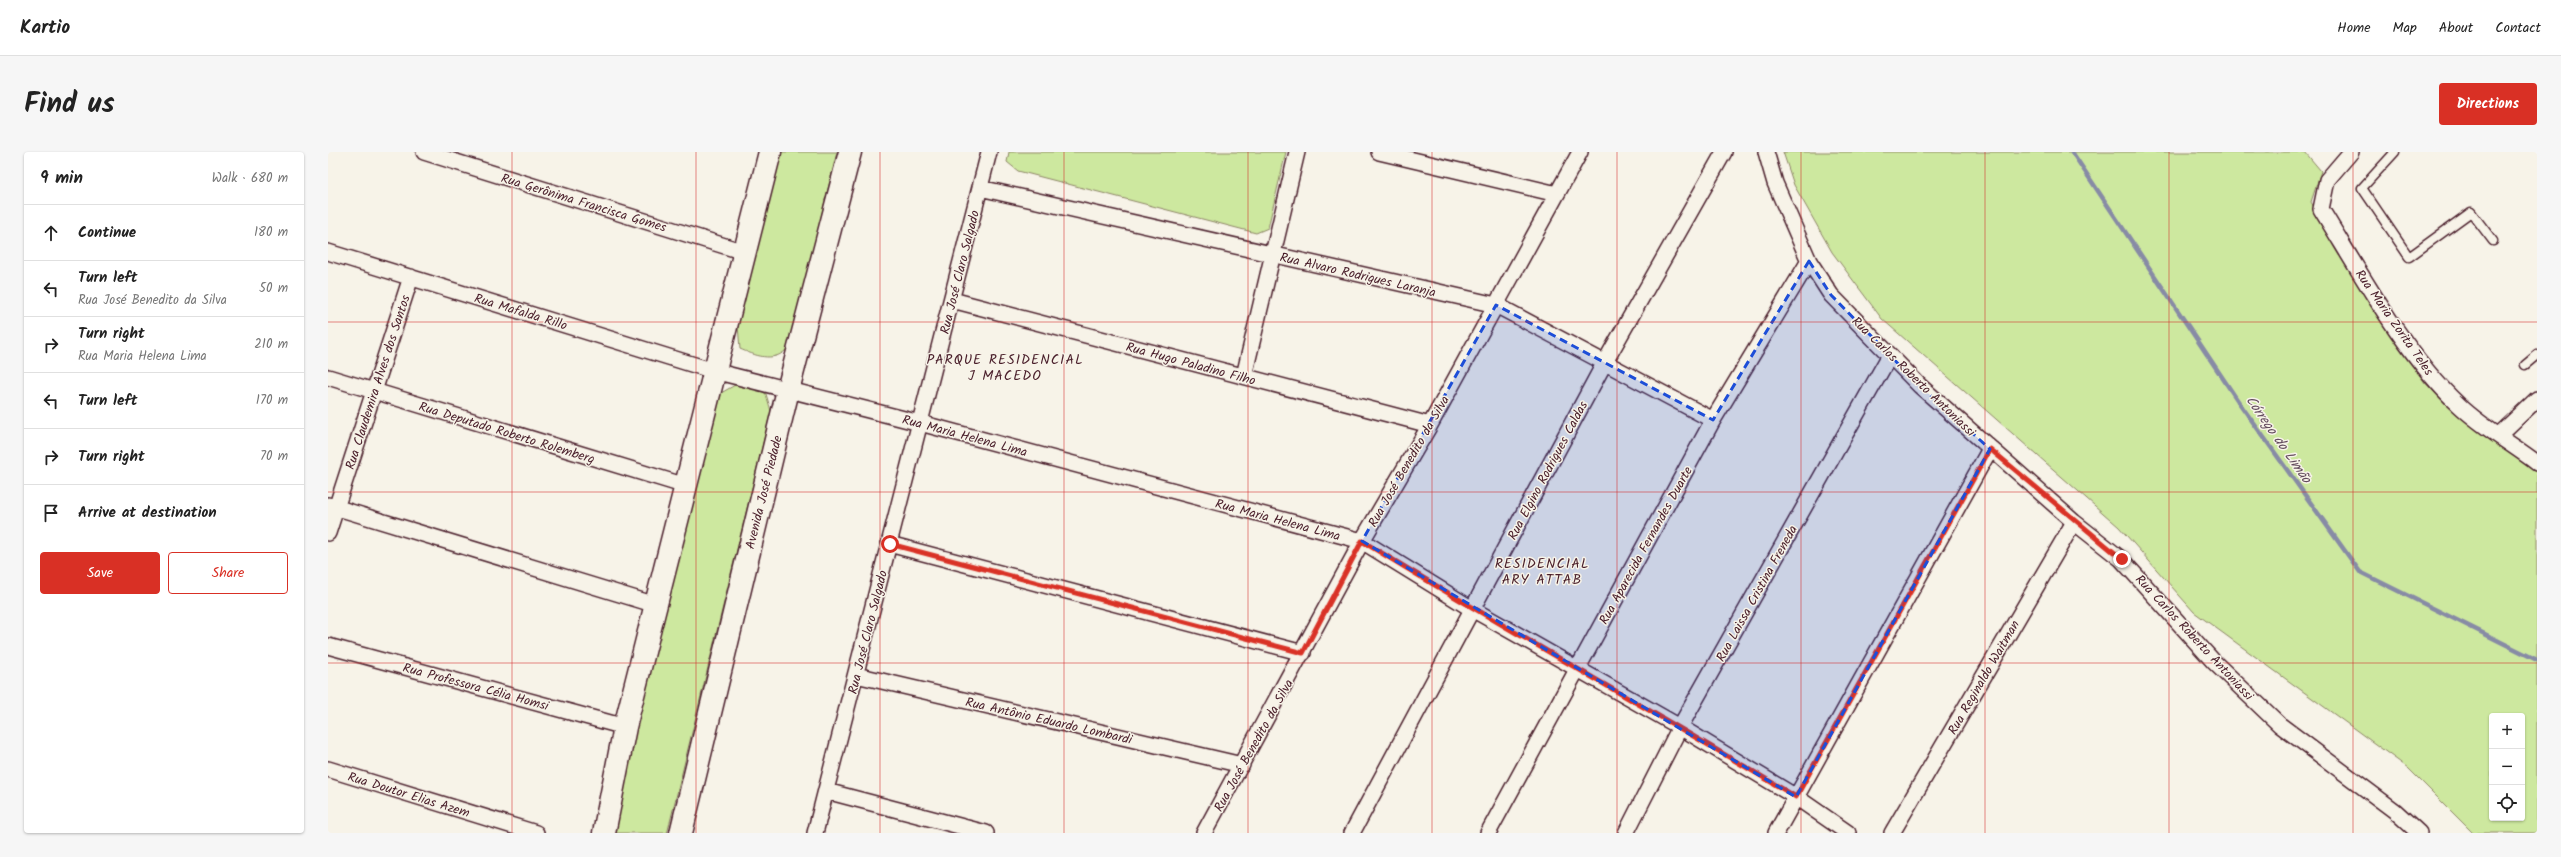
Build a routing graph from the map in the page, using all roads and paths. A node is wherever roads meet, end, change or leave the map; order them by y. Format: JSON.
{"nodes":[{"id":1,"x":424,"y":152,"type":"edge"},
{"id":2,"x":770,"y":152,"type":"edge"},
{"id":3,"x":850,"y":152,"type":"edge"},
{"id":4,"x":989,"y":152,"type":"edge"},
{"id":5,"x":1297,"y":152,"type":"edge"},
{"id":6,"x":1379,"y":152,"type":"edge"},
{"id":7,"x":1580,"y":152,"type":"edge"},
{"id":8,"x":1724,"y":152,"type":"edge"},
{"id":9,"x":1766,"y":152,"type":"edge"},
{"id":10,"x":2351,"y":152,"type":"edge"},
{"id":11,"x":2395,"y":152,"type":"edge"},
{"id":12,"x":980,"y":188,"type":"junction"},
{"id":13,"x":1557,"y":194,"type":"junction"},
{"id":14,"x":2493,"y":241,"type":"dead end"},
{"id":15,"x":328,"y":252,"type":"edge"},
{"id":16,"x":744,"y":252,"type":"junction"},
{"id":17,"x":1273,"y":254,"type":"junction"},
{"id":18,"x":1809,"y":261,"type":"junction"},
{"id":19,"x":411,"y":277,"type":"junction"},
{"id":20,"x":952,"y":300,"type":"junction"},
{"id":21,"x":1496,"y":305,"type":"junction"},
{"id":22,"x":1890,"y":355,"type":"junction"},
{"id":23,"x":2537,"y":355,"type":"edge"},
{"id":24,"x":1605,"y":362,"type":"junction"},
{"id":25,"x":2525,"y":365,"type":"dead end"},
{"id":26,"x":714,"y":371,"type":"junction"},
{"id":27,"x":1244,"y":376,"type":"junction"},
{"id":28,"x":328,"y":377,"type":"edge"},
{"id":29,"x":788,"y":390,"type":"junction"},
{"id":30,"x":374,"y":391,"type":"junction"},
{"id":31,"x":2537,"y":399,"type":"edge"},
{"id":32,"x":1713,"y":420,"type":"junction"},
{"id":33,"x":920,"y":423,"type":"junction"},
{"id":34,"x":1430,"y":425,"type":"junction"},
{"id":35,"x":2499,"y":435,"type":"junction"},
{"id":36,"x":1990,"y":449,"type":"junction"},
{"id":37,"x":2537,"y":463,"type":"edge"},
{"id":38,"x":686,"y":486,"type":"junction"},
{"id":39,"x":332,"y":506,"type":"edge"},
{"id":40,"x":2074,"y":522,"type":"junction"},
{"id":41,"x":328,"y":533,"type":"edge"},
{"id":42,"x":1362,"y":541,"type":"junction"},
{"id":43,"x":890,"y":544,"type":"junction"},
{"id":44,"x":656,"y":605,"type":"junction"},
{"id":45,"x":1472,"y":609,"type":"junction"},
{"id":46,"x":328,"y":646,"type":"edge"},
{"id":47,"x":1303,"y":653,"type":"junction"},
{"id":48,"x":1578,"y":667,"type":"junction"},
{"id":49,"x":856,"y":675,"type":"junction"},
{"id":50,"x":625,"y":727,"type":"junction"},
{"id":51,"x":1680,"y":727,"type":"junction"},
{"id":52,"x":1242,"y":765,"type":"junction"},
{"id":53,"x":328,"y":769,"type":"edge"},
{"id":54,"x":826,"y":791,"type":"junction"},
{"id":55,"x":1796,"y":797,"type":"junction"},
{"id":56,"x":536,"y":833,"type":"edge"},
{"id":57,"x":604,"y":833,"type":"edge"},
{"id":58,"x":681,"y":833,"type":"edge"},
{"id":59,"x":815,"y":833,"type":"edge"},
{"id":60,"x":986,"y":833,"type":"edge"},
{"id":61,"x":1204,"y":833,"type":"edge"},
{"id":62,"x":1352,"y":833,"type":"edge"},
{"id":63,"x":1488,"y":833,"type":"edge"},
{"id":64,"x":1626,"y":833,"type":"edge"},
{"id":65,"x":1776,"y":833,"type":"edge"},
{"id":66,"x":1848,"y":833,"type":"edge"},
{"id":67,"x":1892,"y":833,"type":"edge"},
{"id":68,"x":2419,"y":833,"type":"edge"}],
"edges":[{"from":1,"to":16,"type":"street","name":"Rua Gerônima Francisca Gomes"},
{"from":2,"to":16,"type":"main road"},
{"from":3,"to":29,"type":"main road","name":"Avenida José Piedade"},
{"from":4,"to":12,"type":"street","name":"Rua José Claro Salgado"},
{"from":5,"to":17,"type":"street"},
{"from":6,"to":13,"type":"street"},
{"from":7,"to":13,"type":"street","name":"Rua José Benedito da Silva"},
{"from":8,"to":24,"type":"street","name":"Rua Elgino Rodrigues Caldas"},
{"from":9,"to":18,"type":"street","name":"Rua Carlos Roberto Antoniassi"},
{"from":10,"to":35,"type":"street","name":"Rua Maria Zorita Teles"},
{"from":11,"to":14,"type":"lane"},
{"from":12,"to":17,"type":"street","name":"Rua Alvaro Rodrigues Laranja"},
{"from":12,"to":20,"type":"street","name":"Rua José Claro Salgado"},
{"from":13,"to":21,"type":"street","name":"Rua José Benedito da Silva"},
{"from":15,"to":19,"type":"street","name":"Rua Mafalda Rillo"},
{"from":16,"to":26,"type":"main road"},
{"from":17,"to":21,"type":"street","name":"Rua Alvaro Rodrigues Laranja"},
{"from":17,"to":27,"type":"street"},
{"from":18,"to":22,"type":"street","name":"Rua Carlos Roberto Antoniassi"},
{"from":18,"to":32,"type":"street","name":"Rua Aparecida Fernandes Duarte"},
{"from":19,"to":26,"type":"street","name":"Rua Mafalda Rillo"},
{"from":19,"to":30,"type":"street","name":"Rua Claudemira Alves dos Santos"},
{"from":20,"to":27,"type":"street","name":"Rua Hugo Paladino Filho"},
{"from":20,"to":33,"type":"street","name":"Rua José Claro Salgado"},
{"from":21,"to":24,"type":"street","name":"Rua Alvaro Rodrigues Laranja"},
{"from":21,"to":34,"type":"street","name":"Rua José Benedito da Silva"},
{"from":22,"to":36,"type":"street","name":"Rua Carlos Roberto Antoniassi"},
{"from":22,"to":51,"type":"street","name":"Rua Laissa Cristina Freneda"},
{"from":23,"to":25,"type":"lane"},
{"from":24,"to":32,"type":"street","name":"Rua Alvaro Rodrigues Laranja"},
{"from":24,"to":45,"type":"street","name":"Rua Elgino Rodrigues Caldas"},
{"from":26,"to":29,"type":"street","name":"Rua Maria Helena Lima"},
{"from":26,"to":38,"type":"main road"},
{"from":27,"to":34,"type":"street","name":"Rua Hugo Paladino Filho"},
{"from":28,"to":30,"type":"street","name":"Rua Deputado Roberto Rolemberg"},
{"from":29,"to":33,"type":"street","name":"Rua Maria Helena Lima"},
{"from":29,"to":58,"type":"main road","name":"Avenida José Piedade"},
{"from":30,"to":38,"type":"street","name":"Rua Deputado Roberto Rolemberg"},
{"from":30,"to":39,"type":"street","name":"Rua Claudemira Alves dos Santos"},
{"from":31,"to":35,"type":"street"},
{"from":32,"to":48,"type":"street","name":"Rua Aparecida Fernandes Duarte"},
{"from":33,"to":42,"type":"street","name":"Rua Maria Helena Lima"},
{"from":33,"to":43,"type":"street","name":"Rua José Claro Salgado"},
{"from":34,"to":42,"type":"street","name":"Rua José Benedito da Silva"},
{"from":35,"to":37,"type":"street","name":"Rua Maria Zorita Teles"},
{"from":36,"to":40,"type":"street","name":"Rua Carlos Roberto Antoniassi"},
{"from":36,"to":55,"type":"street"},
{"from":38,"to":44,"type":"main road"},
{"from":39,"to":41,"type":"street","name":"Rua Claudemira Alves dos Santos"},
{"from":39,"to":44,"type":"street"},
{"from":40,"to":67,"type":"street","name":"Rua Reginaldo Waitman"},
{"from":40,"to":68,"type":"street","name":"Rua Carlos Roberto Antoniassi"},
{"from":42,"to":45,"type":"street","name":"Rua Maria Helena Lima"},
{"from":42,"to":47,"type":"street","name":"Rua José Benedito da Silva"},
{"from":43,"to":47,"type":"street"},
{"from":43,"to":49,"type":"street","name":"Rua José Claro Salgado"},
{"from":44,"to":50,"type":"main road"},
{"from":45,"to":48,"type":"street","name":"Rua Maria Helena Lima"},
{"from":45,"to":62,"type":"street","name":"Rua Elgino Rodrigues Caldas"},
{"from":46,"to":50,"type":"street","name":"Rua Professora Célia Homsi"},
{"from":47,"to":52,"type":"street","name":"Rua José Benedito da Silva"},
{"from":48,"to":51,"type":"street","name":"Rua Maria Helena Lima"},
{"from":48,"to":63,"type":"street","name":"Rua Aparecida Fernandes Duarte"},
{"from":49,"to":52,"type":"street","name":"Rua Antônio Eduardo Lombardi"},
{"from":49,"to":54,"type":"street","name":"Rua José Claro Salgado"},
{"from":50,"to":57,"type":"main road"},
{"from":51,"to":55,"type":"street","name":"Rua Maria Helena Lima"},
{"from":51,"to":64,"type":"street","name":"Rua Laissa Cristina Freneda"},
{"from":52,"to":61,"type":"street","name":"Rua José Benedito da Silva"},
{"from":53,"to":56,"type":"street","name":"Rua Doutor Elias Azem"},
{"from":54,"to":59,"type":"street","name":"Rua José Claro Salgado"},
{"from":54,"to":60,"type":"street"},
{"from":55,"to":65,"type":"street"},
{"from":55,"to":66,"type":"street","name":"Rua Maria Helena Lima"}]}
